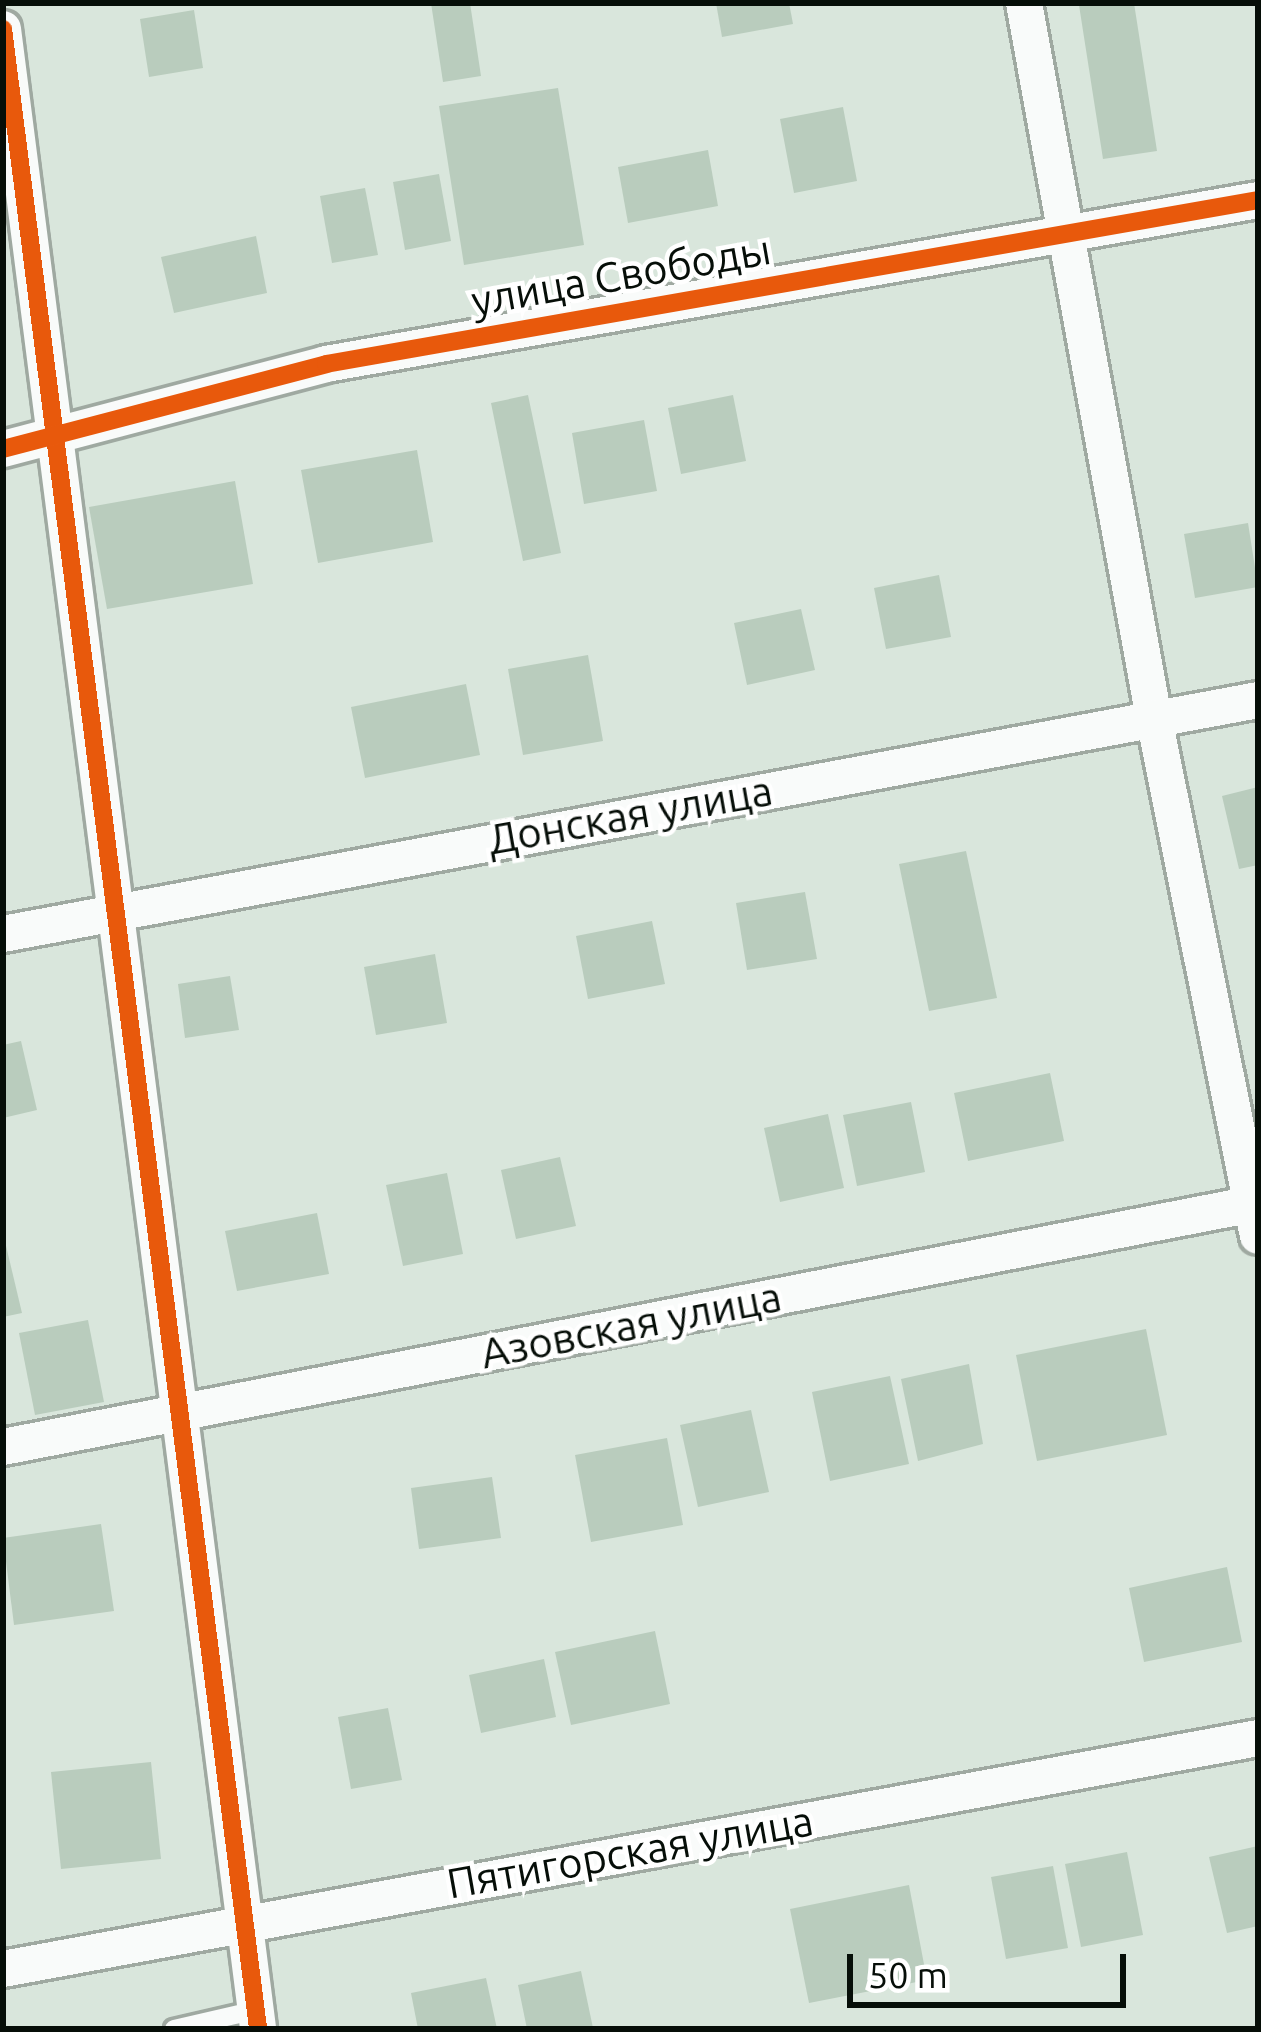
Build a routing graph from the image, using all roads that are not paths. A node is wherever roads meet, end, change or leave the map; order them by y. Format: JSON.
{"nodes":[{"id":1,"x":1024,"y":3,"type":"edge"},
{"id":2,"x":3,"y":28,"type":"edge"},
{"id":3,"x":1258,"y":200,"type":"edge"},
{"id":4,"x":1066,"y":234,"type":"junction"},
{"id":5,"x":58,"y":437,"type":"junction"},
{"id":6,"x":3,"y":449,"type":"edge"},
{"id":7,"x":1258,"y":700,"type":"edge"},
{"id":8,"x":1154,"y":718,"type":"junction"},
{"id":9,"x":116,"y":910,"type":"junction"},
{"id":10,"x":3,"y":934,"type":"edge"},
{"id":11,"x":1256,"y":1214,"type":"edge"},
{"id":12,"x":178,"y":1413,"type":"junction"},
{"id":13,"x":3,"y":1447,"type":"edge"},
{"id":14,"x":1258,"y":1738,"type":"edge"},
{"id":15,"x":244,"y":1922,"type":"junction"},
{"id":16,"x":3,"y":1969,"type":"edge"},
{"id":17,"x":257,"y":2020,"type":"edge"},
{"id":18,"x":174,"y":2029,"type":"edge"}],
"edges":[{"from":1,"to":4,"type":"street"},
{"from":2,"to":5,"type":"street"},
{"from":3,"to":4,"type":"street","name":"улица Свободы"},
{"from":4,"to":5,"type":"street","name":"улица Свободы"},
{"from":4,"to":8,"type":"street"},
{"from":5,"to":6,"type":"street","name":"улица Свободы"},
{"from":5,"to":9,"type":"street"},
{"from":7,"to":8,"type":"street","name":"Донская улица"},
{"from":8,"to":9,"type":"street","name":"Донская улица"},
{"from":8,"to":11,"type":"street"},
{"from":9,"to":10,"type":"street","name":"Донская улица"},
{"from":9,"to":12,"type":"street"},
{"from":11,"to":12,"type":"street","name":"Азовская улица"},
{"from":12,"to":13,"type":"street","name":"Азовская улица"},
{"from":12,"to":15,"type":"street"},
{"from":14,"to":15,"type":"street","name":"Пятигорская улица"},
{"from":15,"to":16,"type":"street","name":"Пятигорская улица"},
{"from":15,"to":17,"type":"street"},
{"from":17,"to":18,"type":"lane"}]}
